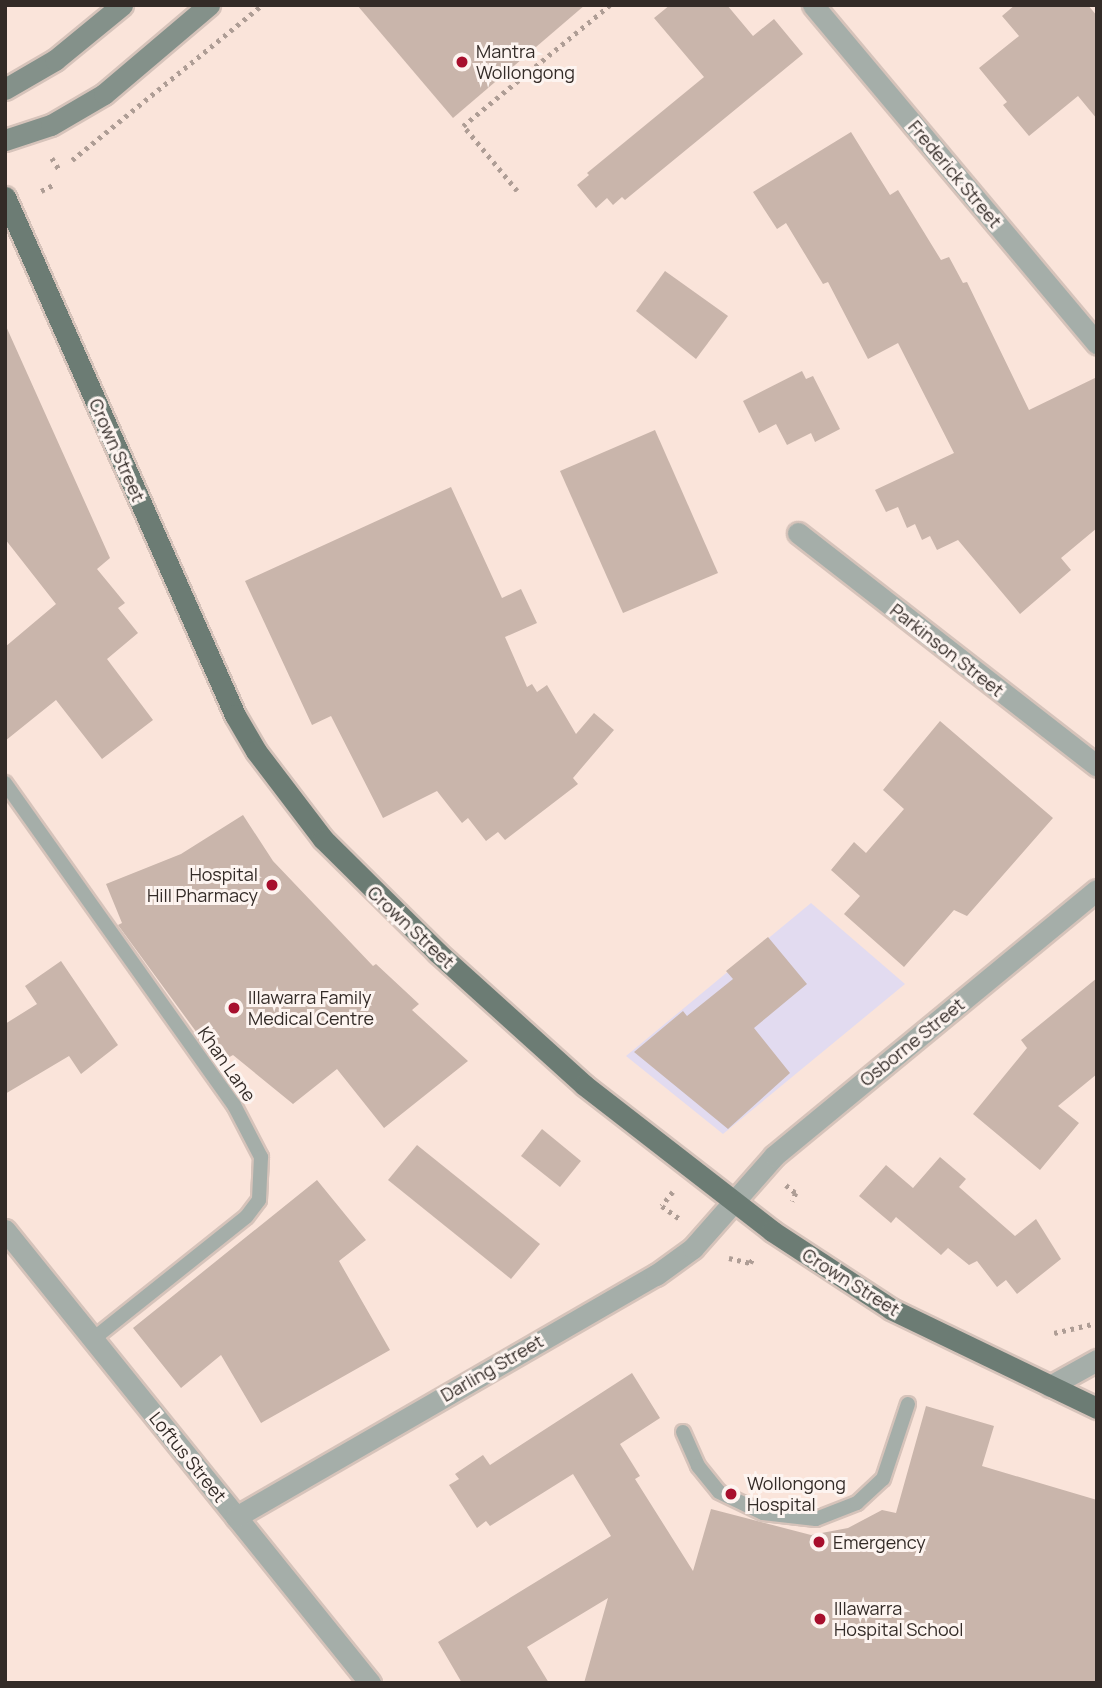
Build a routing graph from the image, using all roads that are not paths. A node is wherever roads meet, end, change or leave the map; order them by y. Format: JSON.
{"nodes":[{"id":1,"x":122,"y":5,"type":"edge"},
{"id":2,"x":209,"y":5,"type":"edge"},
{"id":3,"x":813,"y":5,"type":"edge"},
{"id":4,"x":5,"y":89,"type":"edge"},
{"id":5,"x":5,"y":140,"type":"edge"},
{"id":6,"x":5,"y":197,"type":"edge"},
{"id":7,"x":1097,"y":344,"type":"edge"},
{"id":8,"x":798,"y":533,"type":"dead end"},
{"id":9,"x":1097,"y":766,"type":"edge"},
{"id":10,"x":5,"y":783,"type":"edge"},
{"id":11,"x":1097,"y":890,"type":"edge"},
{"id":12,"x":732,"y":1201,"type":"junction"},
{"id":13,"x":5,"y":1230,"type":"edge"},
{"id":14,"x":93,"y":1339,"type":"junction"},
{"id":15,"x":1097,"y":1360,"type":"edge"},
{"id":16,"x":1050,"y":1387,"type":"junction"},
{"id":17,"x":908,"y":1404,"type":"dead end"},
{"id":18,"x":1097,"y":1408,"type":"edge"},
{"id":19,"x":683,"y":1432,"type":"dead end"},
{"id":20,"x":236,"y":1517,"type":"junction"},
{"id":21,"x":370,"y":1683,"type":"edge"}],
"edges":[{"from":1,"to":4,"type":"main road"},
{"from":2,"to":5,"type":"main road"},
{"from":3,"to":7,"type":"street","name":"Frederick Street"},
{"from":6,"to":12,"type":"main road","name":"Crown Street"},
{"from":8,"to":9,"type":"street","name":"Parkinson Street"},
{"from":10,"to":14,"type":"lane","name":"Khan Lane"},
{"from":11,"to":12,"type":"street","name":"Osborne Street"},
{"from":12,"to":16,"type":"main road","name":"Crown Street"},
{"from":12,"to":20,"type":"street","name":"Darling Street"},
{"from":13,"to":14,"type":"street","name":"Loftus Street"},
{"from":14,"to":20,"type":"street","name":"Loftus Street"},
{"from":15,"to":16,"type":"street"},
{"from":16,"to":18,"type":"main road","name":"Crown Street"},
{"from":17,"to":19,"type":"lane"},
{"from":20,"to":21,"type":"street","name":"Loftus Street"}]}
